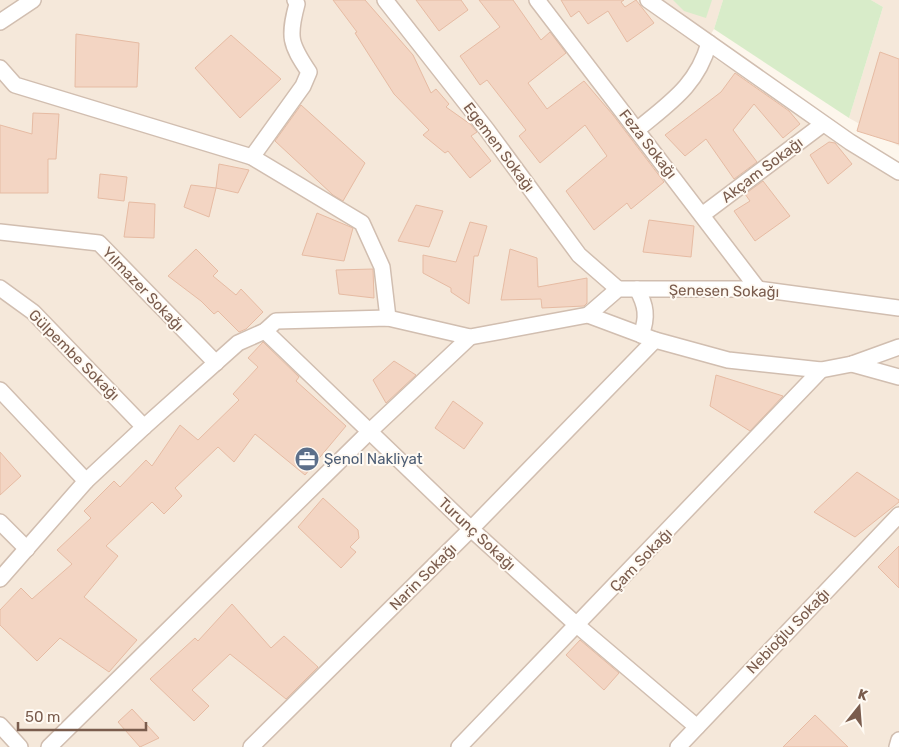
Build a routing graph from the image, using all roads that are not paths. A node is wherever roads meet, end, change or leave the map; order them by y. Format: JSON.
{"nodes":[{"id":1,"x":33,"y":0,"type":"edge"},
{"id":2,"x":295,"y":0,"type":"edge"},
{"id":3,"x":385,"y":0,"type":"edge"},
{"id":4,"x":537,"y":0,"type":"edge"},
{"id":5,"x":648,"y":0,"type":"edge"},
{"id":6,"x":0,"y":22,"type":"edge"},
{"id":7,"x":709,"y":44,"type":"junction"},
{"id":8,"x":0,"y":68,"type":"edge"},
{"id":9,"x":823,"y":124,"type":"junction"},
{"id":10,"x":637,"y":130,"type":"junction"},
{"id":11,"x":252,"y":157,"type":"junction"},
{"id":12,"x":899,"y":172,"type":"edge"},
{"id":13,"x":702,"y":215,"type":"junction"},
{"id":14,"x":0,"y":232,"type":"edge"},
{"id":15,"x":0,"y":288,"type":"edge"},
{"id":16,"x":758,"y":288,"type":"junction"},
{"id":17,"x":618,"y":289,"type":"junction"},
{"id":18,"x":637,"y":289,"type":"junction"},
{"id":19,"x":899,"y":308,"type":"edge"},
{"id":20,"x":588,"y":315,"type":"junction"},
{"id":21,"x":388,"y":318,"type":"junction"},
{"id":22,"x":265,"y":331,"type":"junction"},
{"id":23,"x":648,"y":337,"type":"junction"},
{"id":24,"x":470,"y":338,"type":"junction"},
{"id":25,"x":899,"y":347,"type":"edge"},
{"id":26,"x":216,"y":363,"type":"junction"},
{"id":27,"x":852,"y":364,"type":"junction"},
{"id":28,"x":821,"y":370,"type":"junction"},
{"id":29,"x":899,"y":378,"type":"edge"},
{"id":30,"x":0,"y":390,"type":"edge"},
{"id":31,"x":144,"y":427,"type":"junction"},
{"id":32,"x":370,"y":431,"type":"junction"},
{"id":33,"x":86,"y":481,"type":"junction"},
{"id":34,"x":899,"y":515,"type":"edge"},
{"id":35,"x":0,"y":522,"type":"edge"},
{"id":36,"x":471,"y":529,"type":"junction"},
{"id":37,"x":27,"y":549,"type":"junction"},
{"id":38,"x":0,"y":579,"type":"edge"},
{"id":39,"x":578,"y":626,"type":"junction"},
{"id":40,"x":0,"y":725,"type":"edge"},
{"id":41,"x":697,"y":727,"type":"junction"},
{"id":42,"x":899,"y":740,"type":"edge"},
{"id":43,"x":20,"y":747,"type":"edge"},
{"id":44,"x":49,"y":747,"type":"edge"},
{"id":45,"x":251,"y":747,"type":"edge"},
{"id":46,"x":459,"y":747,"type":"edge"},
{"id":47,"x":678,"y":747,"type":"edge"},
{"id":48,"x":897,"y":747,"type":"edge"}],
"edges":[{"from":1,"to":6,"type":"street"},
{"from":2,"to":11,"type":"street"},
{"from":3,"to":17,"type":"street","name":"Egemen Sokağı"},
{"from":4,"to":10,"type":"street","name":"Feza Sokağı"},
{"from":5,"to":7,"type":"street"},
{"from":7,"to":9,"type":"street"},
{"from":7,"to":10,"type":"street"},
{"from":8,"to":11,"type":"street"},
{"from":9,"to":12,"type":"street"},
{"from":9,"to":13,"type":"street","name":"Akçam Sokağı"},
{"from":10,"to":13,"type":"street","name":"Feza Sokağı"},
{"from":11,"to":21,"type":"street"},
{"from":13,"to":16,"type":"street","name":"Feza Sokağı"},
{"from":14,"to":26,"type":"street","name":"Yılmazer Sokağı"},
{"from":15,"to":31,"type":"street","name":"Gülpembe Sokağı"},
{"from":16,"to":18,"type":"street","name":"Şenesen Sokağı"},
{"from":16,"to":19,"type":"street","name":"Şenesen Sokağı"},
{"from":17,"to":18,"type":"street","name":"Şenesen Sokağı"},
{"from":17,"to":20,"type":"street"},
{"from":18,"to":23,"type":"street"},
{"from":20,"to":23,"type":"street"},
{"from":20,"to":24,"type":"street"},
{"from":21,"to":22,"type":"street"},
{"from":21,"to":24,"type":"street"},
{"from":22,"to":26,"type":"street"},
{"from":22,"to":32,"type":"street","name":"Turunç Sokağı"},
{"from":23,"to":28,"type":"street"},
{"from":23,"to":36,"type":"street","name":"Narin Sokağı"},
{"from":24,"to":32,"type":"street"},
{"from":25,"to":27,"type":"street"},
{"from":26,"to":31,"type":"street"},
{"from":27,"to":28,"type":"street"},
{"from":27,"to":29,"type":"street"},
{"from":28,"to":39,"type":"street","name":"Çam Sokağı"},
{"from":30,"to":33,"type":"street"},
{"from":31,"to":33,"type":"street"},
{"from":32,"to":36,"type":"street","name":"Turunç Sokağı"},
{"from":32,"to":44,"type":"street"},
{"from":33,"to":37,"type":"street"},
{"from":34,"to":41,"type":"street","name":"Nebioğlu Sokağı"},
{"from":35,"to":37,"type":"street"},
{"from":36,"to":39,"type":"street","name":"Turunç Sokağı"},
{"from":36,"to":45,"type":"street","name":"Narin Sokağı"},
{"from":37,"to":38,"type":"street"},
{"from":39,"to":41,"type":"street","name":"Turunç Sokağı"},
{"from":39,"to":46,"type":"street","name":"Çam Sokağı"},
{"from":40,"to":43,"type":"street"},
{"from":41,"to":47,"type":"street","name":"Nebioğlu Sokağı"},
{"from":42,"to":48,"type":"street"}]}
